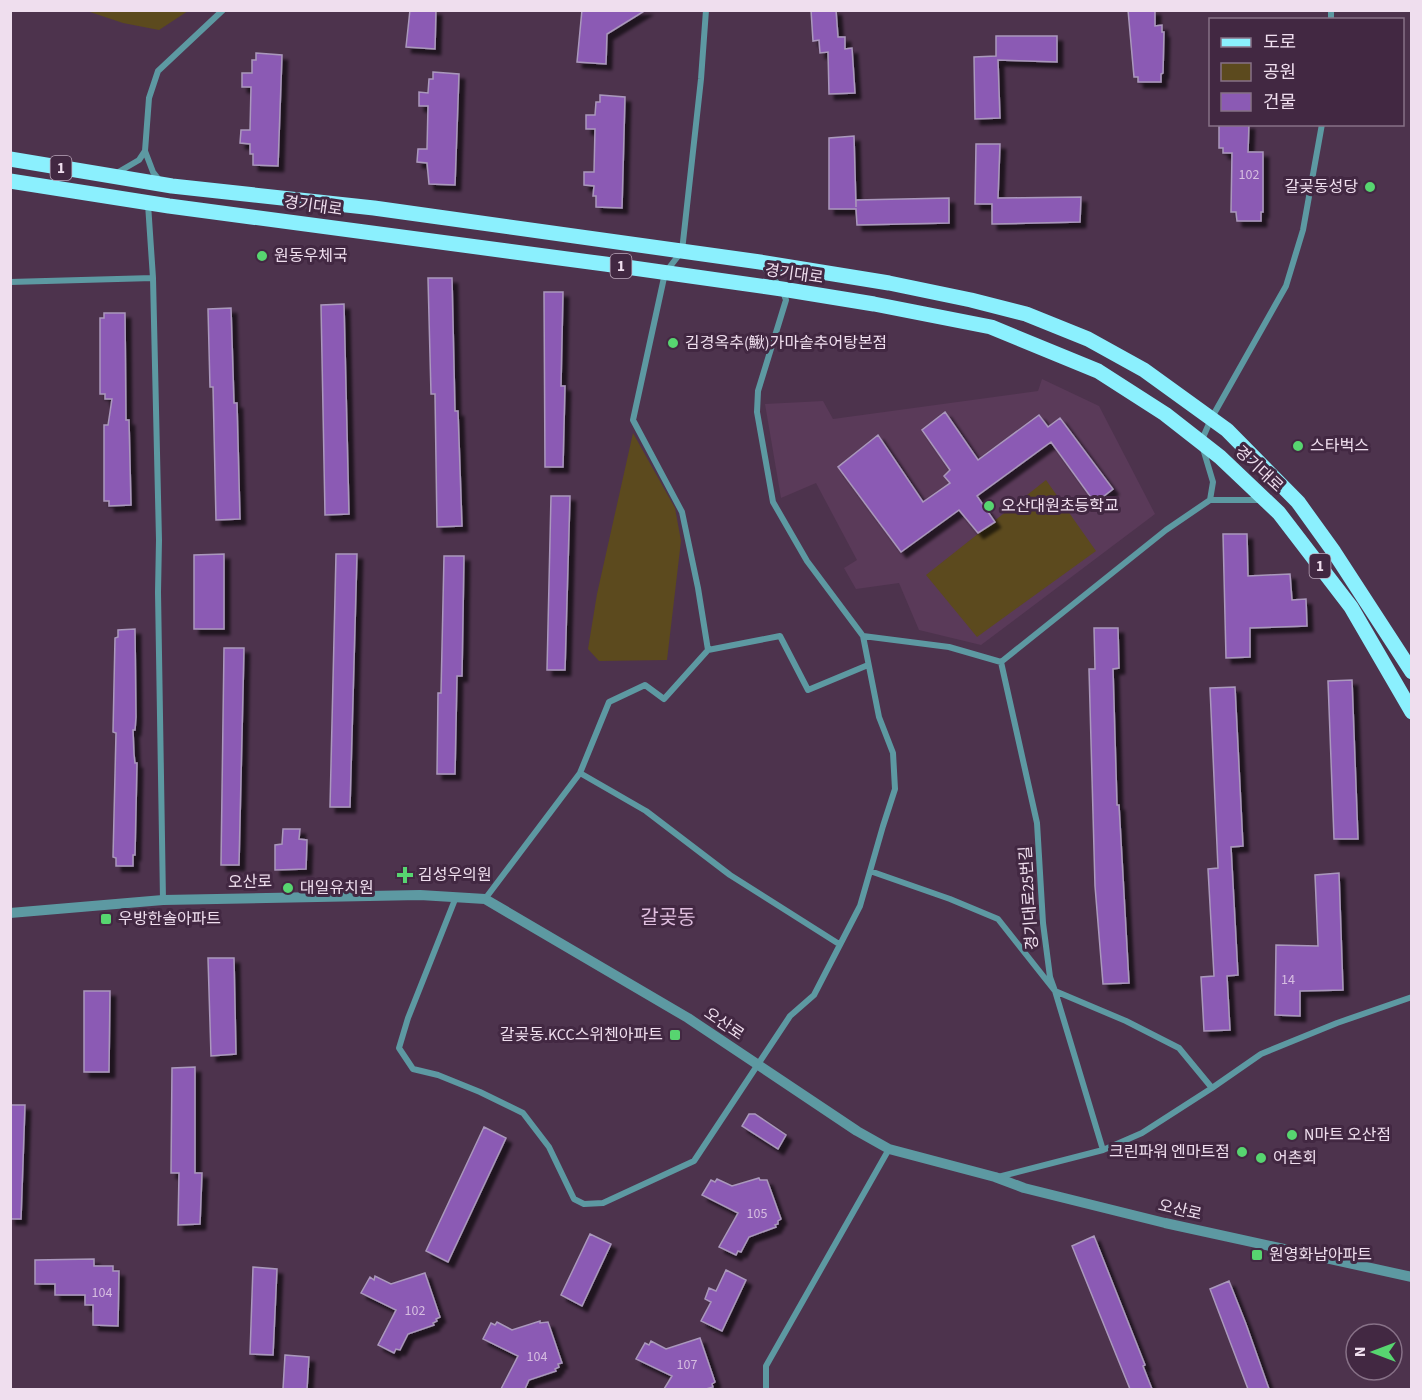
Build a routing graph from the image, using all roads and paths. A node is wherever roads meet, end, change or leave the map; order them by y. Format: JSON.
{"nodes":[{"id":1,"x":223,"y":10,"type":"edge"},
{"id":2,"x":706,"y":10,"type":"edge"},
{"id":3,"x":1322,"y":126,"type":"edge"},
{"id":4,"x":145,"y":151,"type":"junction"},
{"id":5,"x":10,"y":159,"type":"edge"},
{"id":6,"x":112,"y":176,"type":"junction"},
{"id":7,"x":10,"y":181,"type":"edge"},
{"id":8,"x":162,"y":184,"type":"junction"},
{"id":9,"x":148,"y":203,"type":"junction"},
{"id":10,"x":682,"y":251,"type":"junction"},
{"id":11,"x":760,"y":262,"type":"junction"},
{"id":12,"x":665,"y":273,"type":"junction"},
{"id":13,"x":153,"y":278,"type":"junction"},
{"id":14,"x":10,"y":282,"type":"edge"},
{"id":15,"x":782,"y":289,"type":"junction"},
{"id":16,"x":1211,"y":418,"type":"junction"},
{"id":17,"x":1201,"y":442,"type":"junction"},
{"id":18,"x":1210,"y":500,"type":"junction"},
{"id":19,"x":1265,"y":500,"type":"junction"},
{"id":20,"x":863,"y":636,"type":"junction"},
{"id":21,"x":708,"y":650,"type":"junction"},
{"id":22,"x":1001,"y":662,"type":"junction"},
{"id":23,"x":868,"y":665,"type":"junction"},
{"id":24,"x":1412,"y":672,"type":"edge"},
{"id":25,"x":1412,"y":712,"type":"edge"},
{"id":26,"x":580,"y":773,"type":"junction"},
{"id":27,"x":870,"y":871,"type":"junction"},
{"id":28,"x":456,"y":897,"type":"junction"},
{"id":29,"x":485,"y":899,"type":"junction"},
{"id":30,"x":163,"y":900,"type":"junction"},
{"id":31,"x":10,"y":913,"type":"edge"},
{"id":32,"x":839,"y":944,"type":"junction"},
{"id":33,"x":1055,"y":990,"type":"junction"},
{"id":34,"x":1412,"y":997,"type":"edge"},
{"id":35,"x":757,"y":1064,"type":"junction"},
{"id":36,"x":1212,"y":1088,"type":"junction"},
{"id":37,"x":889,"y":1149,"type":"junction"},
{"id":38,"x":1103,"y":1150,"type":"junction"},
{"id":39,"x":995,"y":1178,"type":"junction"},
{"id":40,"x":1412,"y":1277,"type":"edge"},
{"id":41,"x":766,"y":1389,"type":"edge"}],
"edges":[{"from":1,"to":4,"type":"street"},
{"from":2,"to":10,"type":"street"},
{"from":3,"to":16,"type":"street"},
{"from":4,"to":6,"type":"street"},
{"from":4,"to":8,"type":"street"},
{"from":5,"to":6,"type":"main road","name":"경기대로","number":"1"},
{"from":6,"to":8,"type":"main road","name":"경기대로","number":"1"},
{"from":7,"to":9,"type":"main road","name":"경기대로","number":"1"},
{"from":8,"to":10,"type":"main road","name":"경기대로","number":"1"},
{"from":9,"to":12,"type":"main road","name":"경기대로","number":"1"},
{"from":9,"to":13,"type":"street"},
{"from":10,"to":11,"type":"main road","name":"경기대로","number":"1"},
{"from":10,"to":12,"type":"street"},
{"from":11,"to":15,"type":"street"},
{"from":11,"to":16,"type":"main road","name":"경기대로","number":"1"},
{"from":12,"to":15,"type":"main road","name":"경기대로","number":"1"},
{"from":12,"to":21,"type":"street"},
{"from":13,"to":14,"type":"street"},
{"from":13,"to":30,"type":"street"},
{"from":15,"to":17,"type":"main road","name":"경기대로","number":"1"},
{"from":15,"to":20,"type":"street"},
{"from":16,"to":17,"type":"street"},
{"from":16,"to":24,"type":"main road","name":"경기대로","number":"1"},
{"from":17,"to":18,"type":"street"},
{"from":17,"to":19,"type":"main road","name":"경기대로","number":"1"},
{"from":18,"to":19,"type":"street"},
{"from":18,"to":22,"type":"street"},
{"from":19,"to":25,"type":"main road","name":"경기대로","number":"1"},
{"from":20,"to":22,"type":"street"},
{"from":20,"to":23,"type":"street"},
{"from":21,"to":23,"type":"street"},
{"from":21,"to":26,"type":"street"},
{"from":22,"to":33,"type":"street","name":"경기대로25번길"},
{"from":23,"to":27,"type":"street"},
{"from":26,"to":29,"type":"street"},
{"from":26,"to":32,"type":"street"},
{"from":27,"to":32,"type":"street"},
{"from":27,"to":33,"type":"street"},
{"from":28,"to":29,"type":"street","name":"오산로"},
{"from":28,"to":30,"type":"street","name":"오산로"},
{"from":28,"to":35,"type":"street"},
{"from":29,"to":35,"type":"street","name":"오산로"},
{"from":30,"to":31,"type":"street","name":"오산로"},
{"from":32,"to":35,"type":"street"},
{"from":33,"to":36,"type":"street"},
{"from":33,"to":38,"type":"street","name":"경기대로25번길"},
{"from":34,"to":36,"type":"street"},
{"from":35,"to":37,"type":"street","name":"오산로"},
{"from":36,"to":38,"type":"street"},
{"from":37,"to":39,"type":"street","name":"오산로"},
{"from":37,"to":41,"type":"street"},
{"from":38,"to":39,"type":"street"},
{"from":39,"to":40,"type":"street","name":"오산로"}]}
